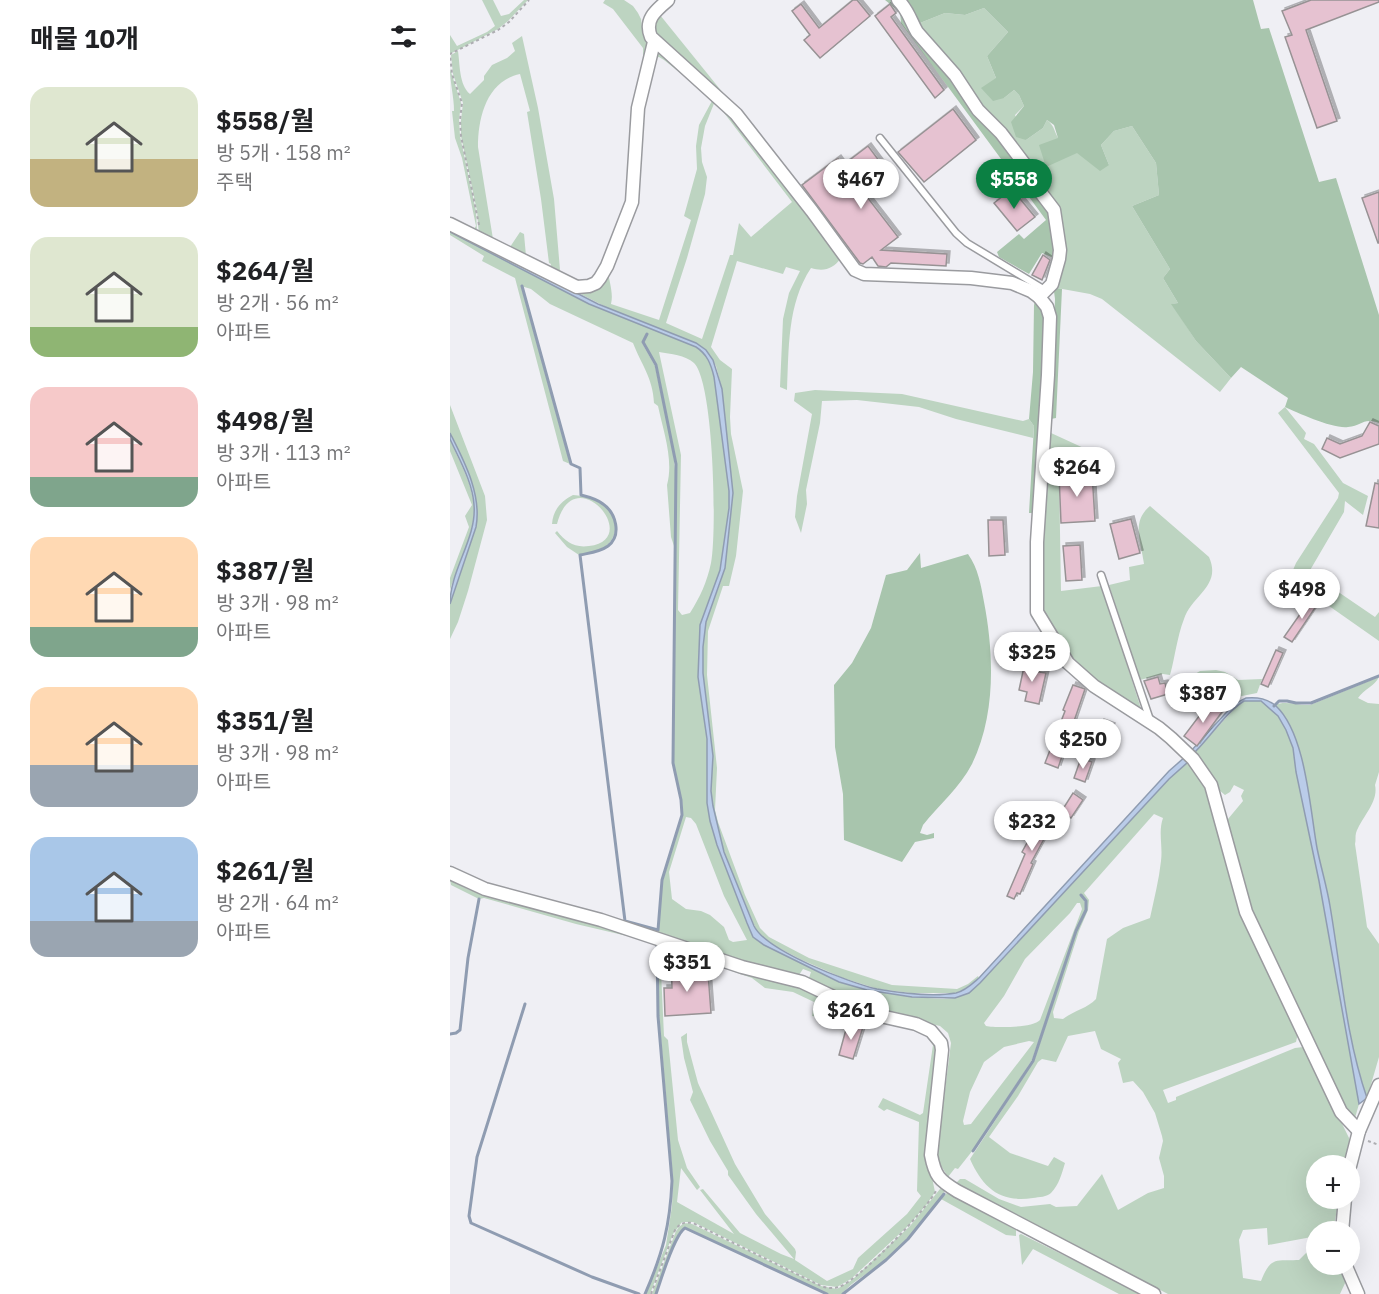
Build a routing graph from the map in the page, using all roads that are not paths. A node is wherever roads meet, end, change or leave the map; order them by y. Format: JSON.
{"nodes":[{"id":1,"x":668,"y":0,"type":"edge"},
{"id":2,"x":898,"y":0,"type":"edge"},
{"id":3,"x":654,"y":42,"type":"junction"},
{"id":4,"x":880,"y":138,"type":"dead end"},
{"id":5,"x":450,"y":224,"type":"edge"},
{"id":6,"x":1042,"y":294,"type":"junction"},
{"id":7,"x":1101,"y":575,"type":"dead end"},
{"id":8,"x":1151,"y":723,"type":"junction"},
{"id":9,"x":450,"y":873,"type":"edge"},
{"id":10,"x":1379,"y":1083,"type":"edge"},
{"id":11,"x":1359,"y":1131,"type":"junction"},
{"id":12,"x":1353,"y":1155,"type":"edge"},
{"id":13,"x":1350,"y":1275,"type":"edge"},
{"id":14,"x":1154,"y":1294,"type":"edge"},
{"id":15,"x":1358,"y":1294,"type":"edge"}],
"edges":[{"from":1,"to":3,"type":"street"},
{"from":2,"to":6,"type":"street"},
{"from":3,"to":5,"type":"street"},
{"from":3,"to":6,"type":"street"},
{"from":4,"to":6,"type":"lane"},
{"from":6,"to":8,"type":"street"},
{"from":7,"to":8,"type":"lane"},
{"from":8,"to":11,"type":"street"},
{"from":9,"to":14,"type":"street"},
{"from":10,"to":11,"type":"street"},
{"from":11,"to":12,"type":"street"},
{"from":13,"to":15,"type":"street"}]}
